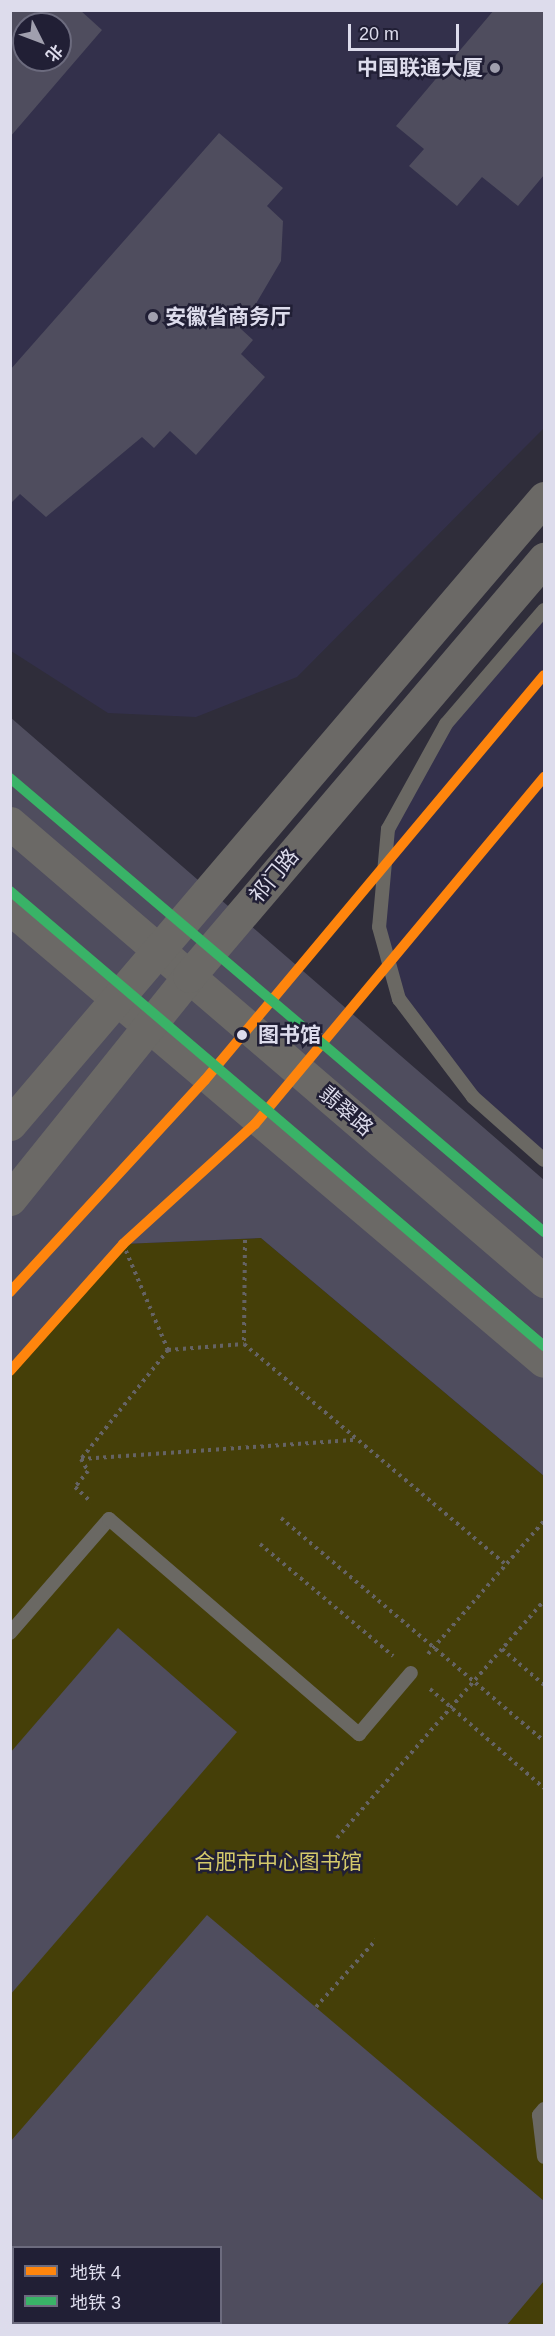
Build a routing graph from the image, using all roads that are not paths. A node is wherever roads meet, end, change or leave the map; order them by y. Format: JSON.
{"nodes":[{"id":1,"x":544,"y":498,"type":"edge"},
{"id":2,"x":544,"y":559,"type":"edge"},
{"id":3,"x":544,"y":610,"type":"edge"},
{"id":4,"x":10,"y":823,"type":"edge"},
{"id":5,"x":10,"y":908,"type":"edge"},
{"id":6,"x":158,"y":949,"type":"junction"},
{"id":7,"x":189,"y":976,"type":"junction"},
{"id":8,"x":117,"y":998,"type":"junction"},
{"id":9,"x":148,"y":1025,"type":"junction"},
{"id":10,"x":10,"y":1124,"type":"edge"},
{"id":11,"x":544,"y":1160,"type":"edge"},
{"id":12,"x":10,"y":1199,"type":"edge"},
{"id":13,"x":544,"y":1281,"type":"edge"},
{"id":14,"x":544,"y":1361,"type":"edge"},
{"id":15,"x":10,"y":1634,"type":"edge"},
{"id":16,"x":411,"y":1672,"type":"road end"},
{"id":17,"x":544,"y":2109,"type":"edge"},
{"id":18,"x":544,"y":2157,"type":"edge"}],
"edges":[{"from":1,"to":6,"type":"main road","name":"祁门路"},
{"from":2,"to":7,"type":"main road","name":"祁门路"},
{"from":3,"to":11,"type":"lane"},
{"from":4,"to":6,"type":"main road","name":"翡翠路"},
{"from":5,"to":8,"type":"main road"},
{"from":6,"to":7,"type":"main road","name":"翡翠路"},
{"from":6,"to":8,"type":"main road","name":"祁门路"},
{"from":7,"to":9,"type":"main road","name":"祁门路"},
{"from":7,"to":13,"type":"main road","name":"翡翠路"},
{"from":8,"to":9,"type":"main road"},
{"from":8,"to":10,"type":"main road","name":"祁门路"},
{"from":9,"to":12,"type":"main road","name":"祁门路"},
{"from":9,"to":14,"type":"main road"},
{"from":15,"to":16,"type":"lane"},
{"from":17,"to":18,"type":"lane"}]}
